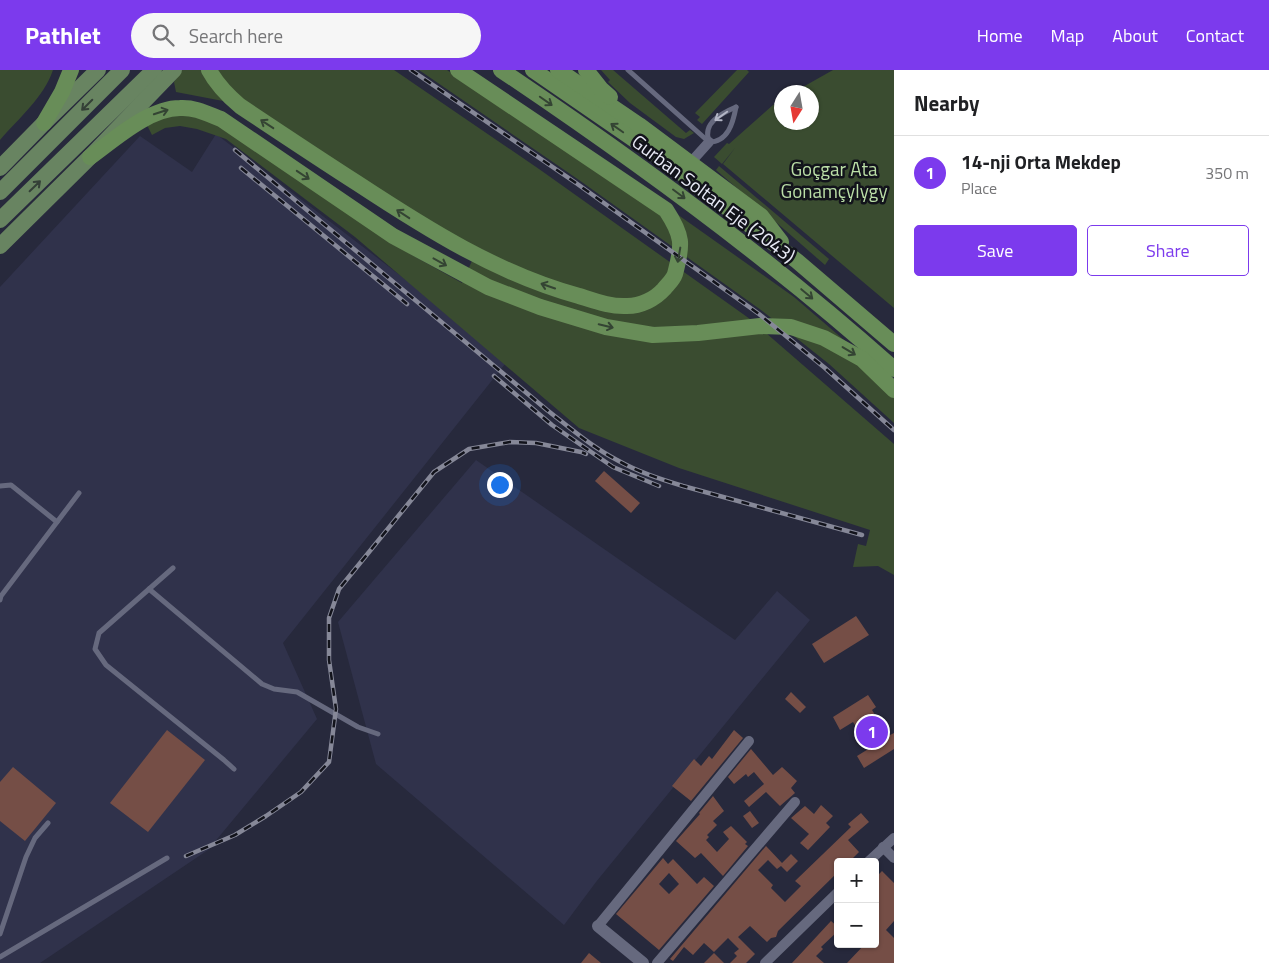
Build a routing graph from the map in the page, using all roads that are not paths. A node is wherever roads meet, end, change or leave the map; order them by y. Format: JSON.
{"nodes":[{"id":1,"x":71,"y":70,"type":"edge"},
{"id":2,"x":98,"y":70,"type":"edge"},
{"id":3,"x":122,"y":70,"type":"edge"},
{"id":4,"x":154,"y":70,"type":"edge"},
{"id":5,"x":174,"y":70,"type":"edge"},
{"id":6,"x":209,"y":70,"type":"edge"},
{"id":7,"x":458,"y":70,"type":"edge"},
{"id":8,"x":533,"y":70,"type":"edge"},
{"id":9,"x":558,"y":70,"type":"edge"},
{"id":10,"x":586,"y":70,"type":"edge"},
{"id":11,"x":628,"y":70,"type":"edge"},
{"id":12,"x":502,"y":71,"type":"edge"},
{"id":13,"x":44,"y":123,"type":"junction"},
{"id":14,"x":639,"y":124,"type":"junction"},
{"id":15,"x":709,"y":142,"type":"junction"},
{"id":16,"x":90,"y":157,"type":"junction"},
{"id":17,"x":691,"y":162,"type":"junction"},
{"id":18,"x":0,"y":168,"type":"edge"},
{"id":19,"x":0,"y":192,"type":"edge"},
{"id":20,"x":0,"y":220,"type":"edge"},
{"id":21,"x":0,"y":246,"type":"edge"},
{"id":22,"x":797,"y":261,"type":"junction"},
{"id":23,"x":894,"y":344,"type":"edge"},
{"id":24,"x":894,"y":369,"type":"edge"},
{"id":25,"x":894,"y":390,"type":"edge"},
{"id":26,"x":0,"y":486,"type":"edge"},
{"id":27,"x":79,"y":493,"type":"dead end"},
{"id":28,"x":57,"y":522,"type":"junction"},
{"id":29,"x":173,"y":568,"type":"dead end"},
{"id":30,"x":149,"y":589,"type":"junction"},
{"id":31,"x":0,"y":600,"type":"edge"},
{"id":32,"x":378,"y":734,"type":"dead end"},
{"id":33,"x":749,"y":741,"type":"dead end"},
{"id":34,"x":234,"y":769,"type":"dead end"},
{"id":35,"x":795,"y":802,"type":"dead end"},
{"id":36,"x":48,"y":822,"type":"dead end"},
{"id":37,"x":894,"y":838,"type":"edge"},
{"id":38,"x":883,"y":847,"type":"junction"},
{"id":39,"x":167,"y":858,"type":"dead end"},
{"id":40,"x":872,"y":858,"type":"edge"},
{"id":41,"x":894,"y":858,"type":"edge"},
{"id":42,"x":834,"y":896,"type":"edge"},
{"id":43,"x":598,"y":926,"type":"joint"},
{"id":44,"x":0,"y":934,"type":"edge"},
{"id":45,"x":0,"y":957,"type":"edge"},
{"id":46,"x":643,"y":963,"type":"edge"},
{"id":47,"x":657,"y":963,"type":"edge"},
{"id":48,"x":765,"y":963,"type":"edge"}],
"edges":[{"from":1,"to":13,"type":"highway"},
{"from":2,"to":13,"type":"main road"},
{"from":3,"to":19,"type":"main road","one_way":true},
{"from":20,"to":4,"type":"main road","one_way":true},
{"from":5,"to":16,"type":"main road"},
{"from":7,"to":6,"type":"highway","one_way":true},
{"from":22,"to":8,"type":"highway","name":"Gurban Soltan Eje (2043)","one_way":true},
{"from":9,"to":14,"type":"highway"},
{"from":10,"to":14,"type":"highway"},
{"from":11,"to":15,"type":"lane"},
{"from":12,"to":24,"type":"highway","name":"Gurban Soltan Eje (2043)","one_way":true},
{"from":13,"to":18,"type":"main road"},
{"from":14,"to":17,"type":"highway"},
{"from":15,"to":15,"type":"lane","one_way":true},
{"from":15,"to":17,"type":"street"},
{"from":16,"to":21,"type":"main road"},
{"from":16,"to":25,"type":"highway","one_way":true},
{"from":17,"to":22,"type":"highway"},
{"from":22,"to":23,"type":"highway","name":"Gurban Soltan Eje (2043)"},
{"from":26,"to":28,"type":"lane"},
{"from":27,"to":28,"type":"lane"},
{"from":28,"to":31,"type":"lane"},
{"from":29,"to":30,"type":"lane"},
{"from":30,"to":32,"type":"lane"},
{"from":30,"to":34,"type":"lane"},
{"from":33,"to":43,"type":"street"},
{"from":35,"to":47,"type":"street"},
{"from":36,"to":44,"type":"lane"},
{"from":37,"to":38,"type":"street"},
{"from":38,"to":40,"type":"street"},
{"from":38,"to":41,"type":"street"},
{"from":39,"to":45,"type":"lane"},
{"from":42,"to":48,"type":"street"},
{"from":43,"to":46,"type":"street"}]}
